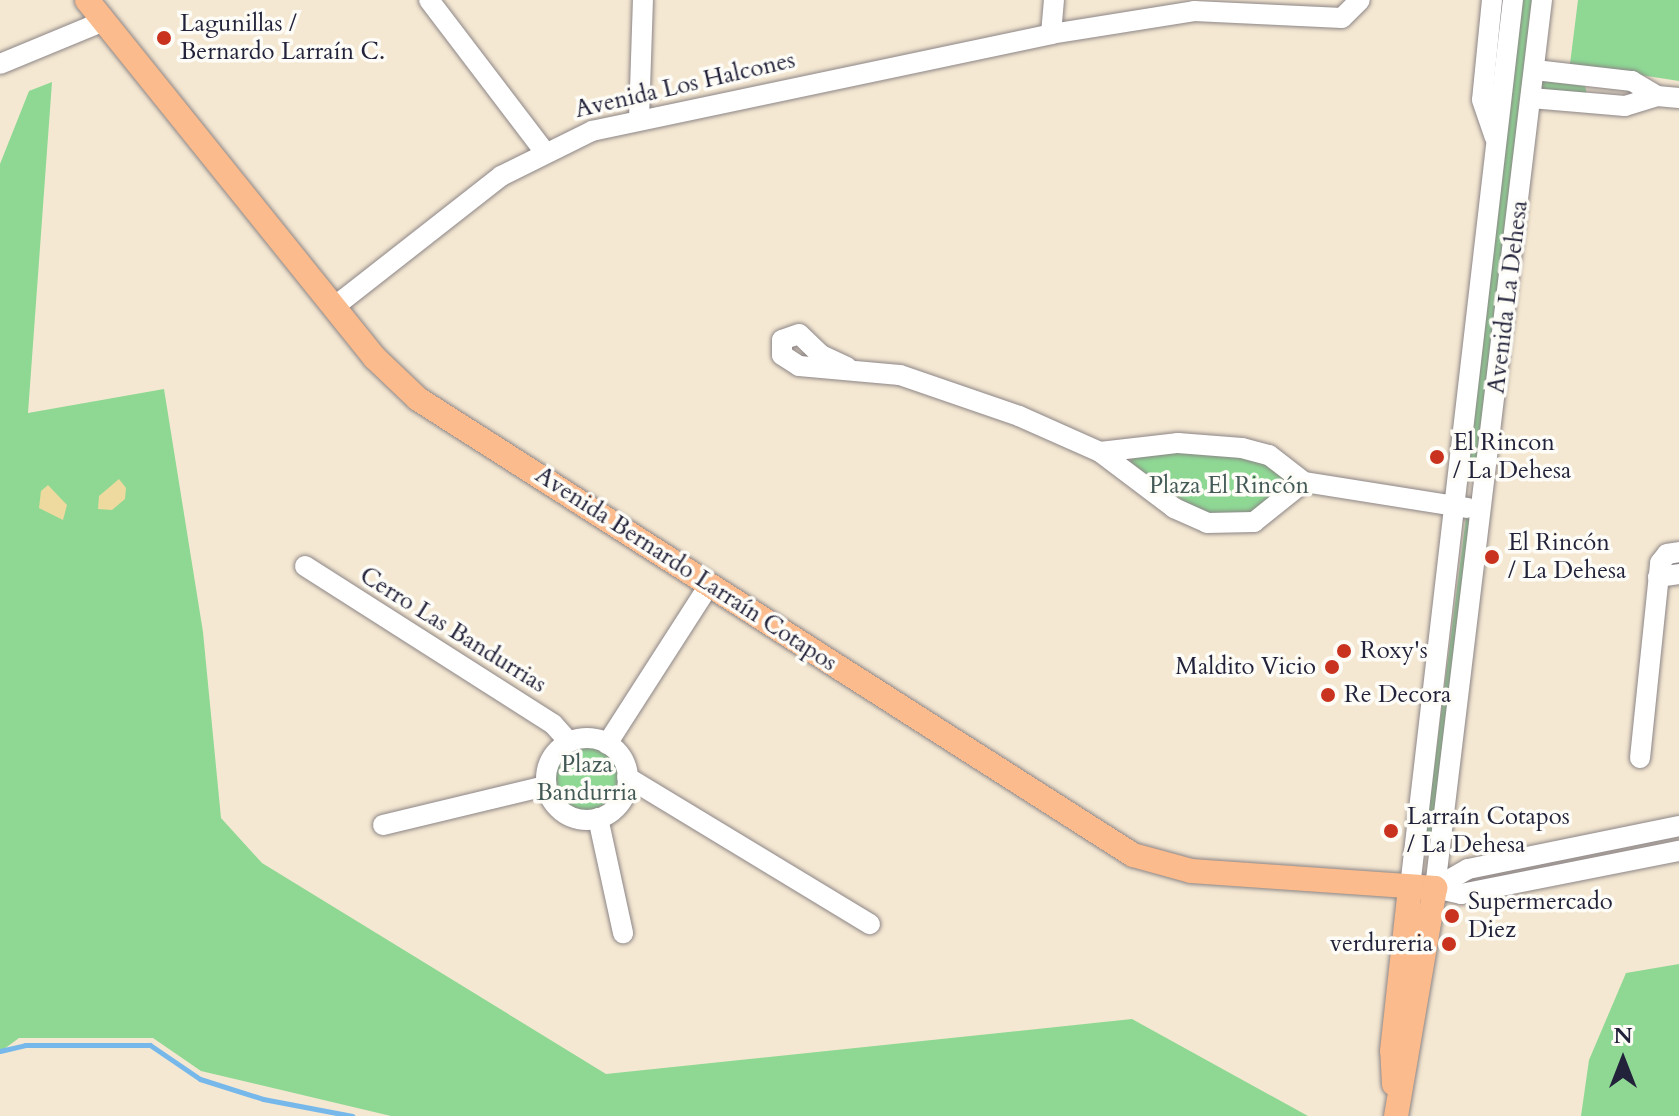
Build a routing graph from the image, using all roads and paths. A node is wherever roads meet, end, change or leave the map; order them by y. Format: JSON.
{"nodes":[{"id":1,"x":87,"y":0,"type":"edge"},
{"id":2,"x":429,"y":0,"type":"edge"},
{"id":3,"x":643,"y":0,"type":"edge"},
{"id":4,"x":1054,"y":0,"type":"edge"},
{"id":5,"x":1360,"y":0,"type":"edge"},
{"id":6,"x":1492,"y":0,"type":"edge"},
{"id":7,"x":1513,"y":0,"type":"edge"},
{"id":8,"x":1542,"y":0,"type":"edge"},
{"id":9,"x":1199,"y":5,"type":"edge"},
{"id":10,"x":104,"y":21,"type":"junction"},
{"id":11,"x":1051,"y":34,"type":"junction"},
{"id":12,"x":0,"y":64,"type":"edge"},
{"id":13,"x":1535,"y":70,"type":"junction"},
{"id":14,"x":1593,"y":77,"type":"junction"},
{"id":15,"x":1657,"y":96,"type":"junction"},
{"id":16,"x":1531,"y":98,"type":"junction"},
{"id":17,"x":1679,"y":98,"type":"edge"},
{"id":18,"x":1592,"y":103,"type":"junction"},
{"id":19,"x":639,"y":119,"type":"junction"},
{"id":20,"x":1496,"y":138,"type":"junction"},
{"id":21,"x":544,"y":151,"type":"junction"},
{"id":22,"x":334,"y":307,"type":"junction"},
{"id":23,"x":847,"y":367,"type":"dead end"},
{"id":24,"x":1100,"y":452,"type":"junction"},
{"id":25,"x":1304,"y":482,"type":"junction"},
{"id":26,"x":1454,"y":506,"type":"junction"},
{"id":27,"x":1483,"y":510,"type":"junction"},
{"id":28,"x":1679,"y":552,"type":"edge"},
{"id":29,"x":305,"y":566,"type":"dead end"},
{"id":30,"x":1679,"y":574,"type":"edge"},
{"id":31,"x":1658,"y":577,"type":"junction"},
{"id":32,"x":709,"y":585,"type":"junction"},
{"id":33,"x":569,"y":742,"type":"junction"},
{"id":34,"x":607,"y":744,"type":"junction"},
{"id":35,"x":1640,"y":758,"type":"dead end"},
{"id":36,"x":627,"y":777,"type":"junction"},
{"id":37,"x":546,"y":786,"type":"junction"},
{"id":38,"x":598,"y":818,"type":"junction"},
{"id":39,"x":383,"y":825,"type":"dead end"},
{"id":40,"x":1679,"y":826,"type":"edge"},
{"id":41,"x":1630,"y":835,"type":"junction"},
{"id":42,"x":1679,"y":851,"type":"edge"},
{"id":43,"x":1633,"y":860,"type":"junction"},
{"id":44,"x":1410,"y":887,"type":"junction"},
{"id":45,"x":1435,"y":888,"type":"junction"},
{"id":46,"x":870,"y":924,"type":"dead end"},
{"id":47,"x":623,"y":933,"type":"dead end"},
{"id":48,"x":1396,"y":1116,"type":"edge"}],
"edges":[{"from":1,"to":10,"type":"main road","name":"Avenida Bernardo Larraín Cotapos"},
{"from":2,"to":21,"type":"street"},
{"from":3,"to":19,"type":"street"},
{"from":4,"to":11,"type":"street"},
{"from":5,"to":9,"type":"street","name":"Avenida Los Halcones"},
{"from":6,"to":20,"type":"street"},
{"from":7,"to":20,"type":"street","name":"Avenida La Dehesa"},
{"from":8,"to":13,"type":"street","name":"Avenida La Dehesa"},
{"from":9,"to":11,"type":"street","name":"Avenida Los Halcones"},
{"from":10,"to":12,"type":"street"},
{"from":10,"to":22,"type":"main road","name":"Avenida Bernardo Larraín Cotapos"},
{"from":11,"to":19,"type":"street","name":"Avenida Los Halcones"},
{"from":13,"to":14,"type":"street"},
{"from":13,"to":16,"type":"street","name":"Avenida La Dehesa"},
{"from":14,"to":15,"type":"street"},
{"from":14,"to":18,"type":"street"},
{"from":15,"to":17,"type":"street"},
{"from":15,"to":18,"type":"street"},
{"from":16,"to":18,"type":"street"},
{"from":16,"to":27,"type":"street","name":"Avenida La Dehesa"},
{"from":19,"to":21,"type":"street","name":"Avenida Los Halcones"},
{"from":20,"to":26,"type":"street","name":"Avenida La Dehesa"},
{"from":21,"to":22,"type":"street","name":"Avenida Los Halcones"},
{"from":22,"to":32,"type":"main road","name":"Avenida Bernardo Larraín Cotapos"},
{"from":23,"to":24,"type":"street"},
{"from":24,"to":25,"type":"street"},
{"from":24,"to":25,"type":"street"},
{"from":25,"to":26,"type":"street"},
{"from":26,"to":27,"type":"street"},
{"from":26,"to":44,"type":"street","name":"Avenida La Dehesa"},
{"from":27,"to":45,"type":"street","name":"Avenida La Dehesa"},
{"from":28,"to":31,"type":"street"},
{"from":29,"to":33,"type":"street","name":"Cerro Las Bandurrias"},
{"from":30,"to":31,"type":"street"},
{"from":31,"to":35,"type":"street"},
{"from":32,"to":34,"type":"street"},
{"from":32,"to":44,"type":"main road","name":"Avenida Bernardo Larraín Cotapos"},
{"from":33,"to":34,"type":"street"},
{"from":33,"to":37,"type":"street"},
{"from":34,"to":36,"type":"street"},
{"from":36,"to":38,"type":"street"},
{"from":36,"to":46,"type":"street"},
{"from":37,"to":38,"type":"street"},
{"from":37,"to":39,"type":"street"},
{"from":38,"to":47,"type":"street"},
{"from":40,"to":41,"type":"street"},
{"from":41,"to":43,"type":"street"},
{"from":41,"to":45,"type":"street"},
{"from":42,"to":43,"type":"street","name":"Avenida Bernardo Larraín Cotapos"},
{"from":43,"to":45,"type":"street","name":"Avenida Bernardo Larraín Cotapos"},
{"from":44,"to":45,"type":"main road","name":"Avenida Bernardo Larraín Cotapos"},
{"from":44,"to":48,"type":"main road","name":"Avenida La Dehesa"},
{"from":45,"to":48,"type":"main road","name":"Avenida La Dehesa"}]}
